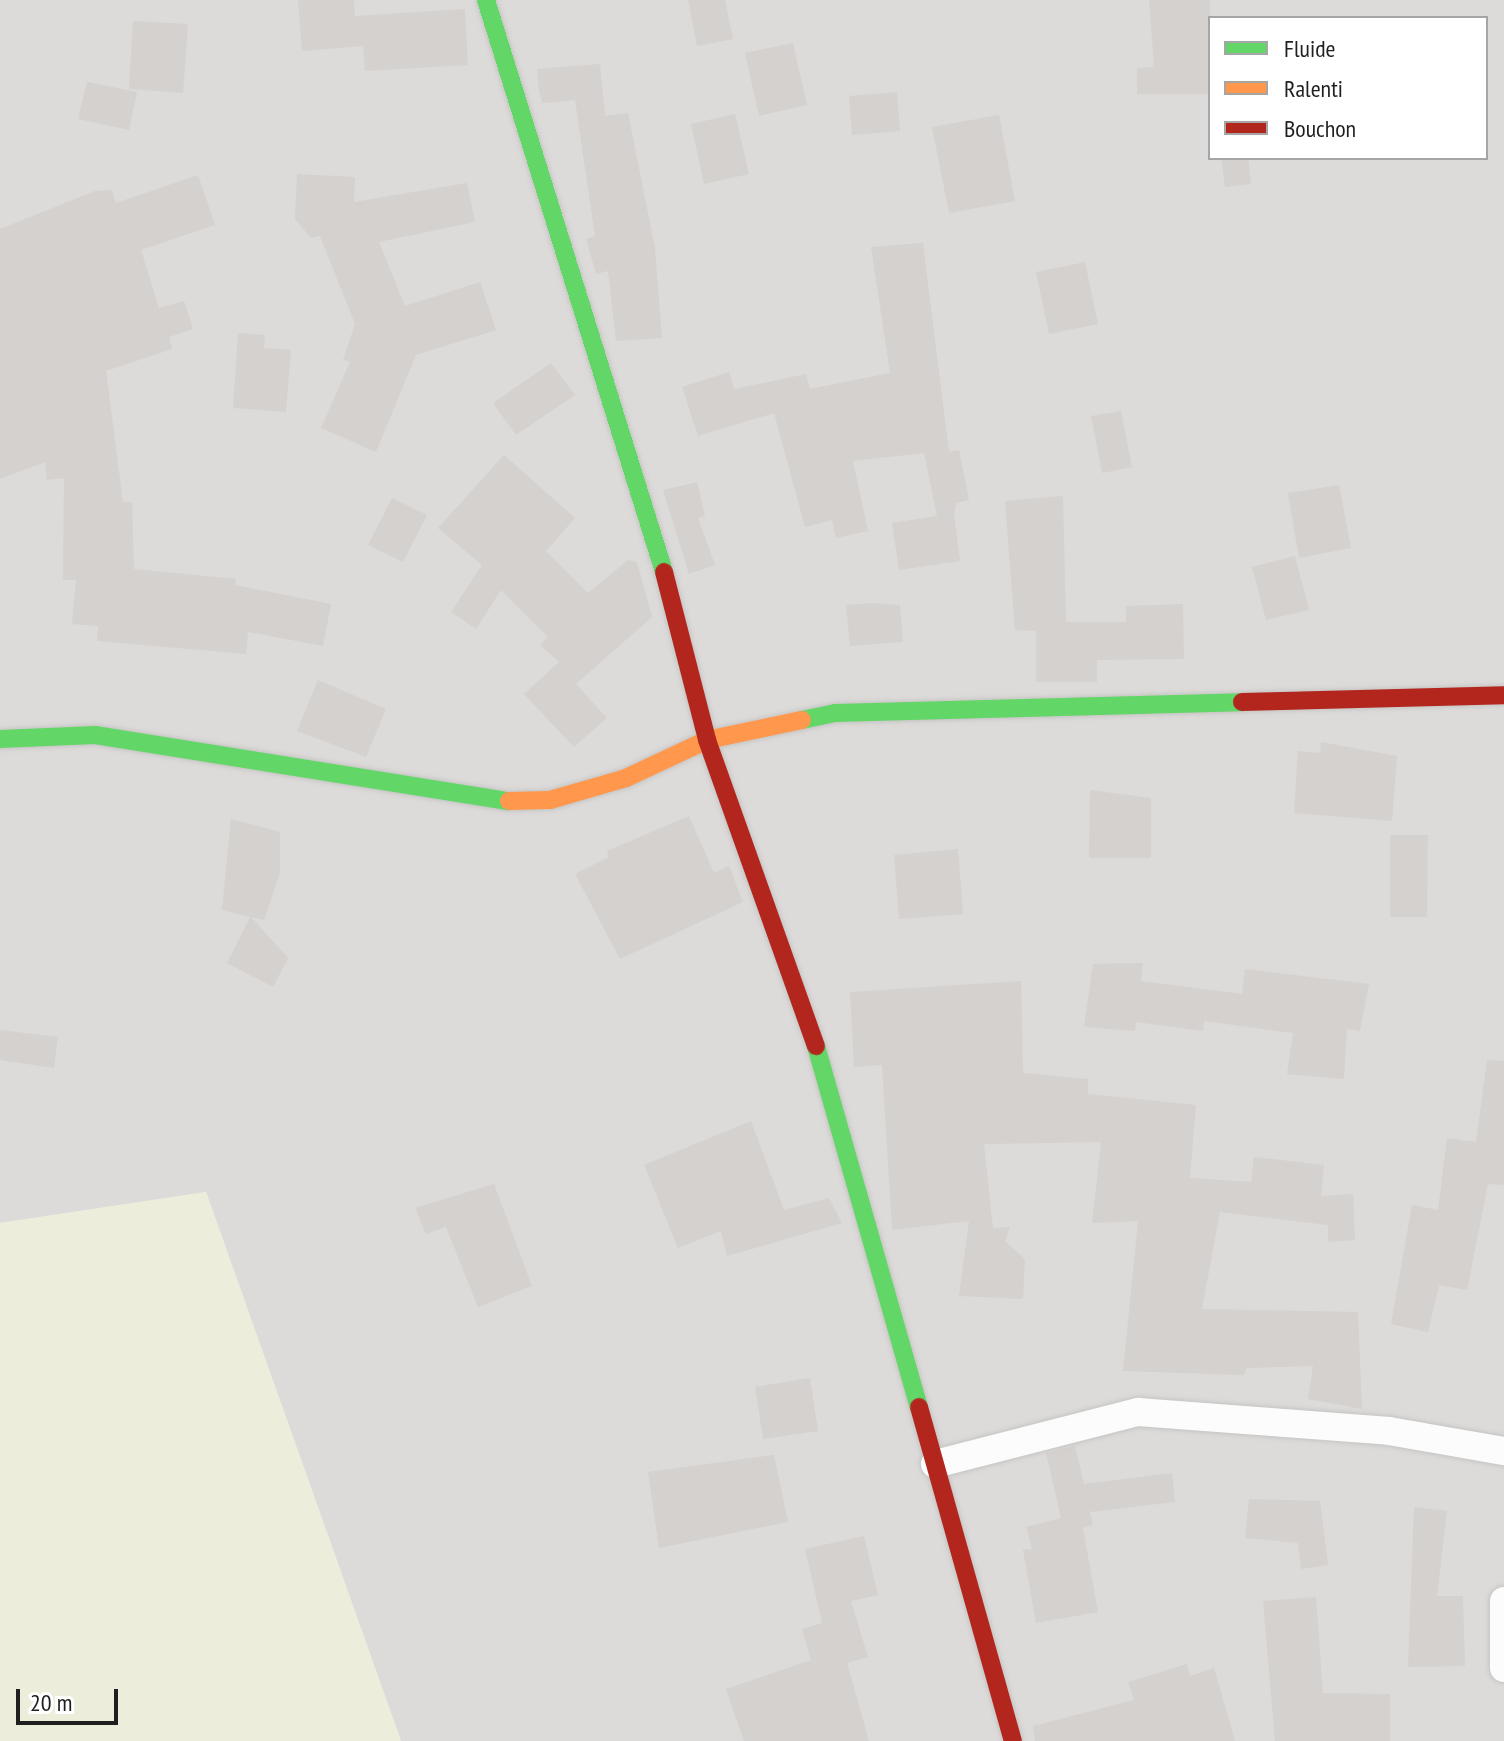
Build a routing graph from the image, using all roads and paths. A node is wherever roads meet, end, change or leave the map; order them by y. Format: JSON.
{"nodes":[{"id":1,"x":486,"y":0,"type":"edge"},
{"id":2,"x":1504,"y":695,"type":"edge"},
{"id":3,"x":0,"y":739,"type":"edge"},
{"id":4,"x":707,"y":740,"type":"junction"},
{"id":5,"x":1504,"y":1451,"type":"edge"},
{"id":6,"x":935,"y":1464,"type":"junction"},
{"id":7,"x":1504,"y":1601,"type":"edge"},
{"id":8,"x":1504,"y":1668,"type":"edge"},
{"id":9,"x":1013,"y":1741,"type":"edge"}],
"edges":[{"from":1,"to":4,"type":"street"},
{"from":2,"to":4,"type":"street"},
{"from":3,"to":4,"type":"street"},
{"from":4,"to":6,"type":"street"},
{"from":5,"to":6,"type":"street"},
{"from":6,"to":9,"type":"street"},
{"from":7,"to":8,"type":"street"}]}
